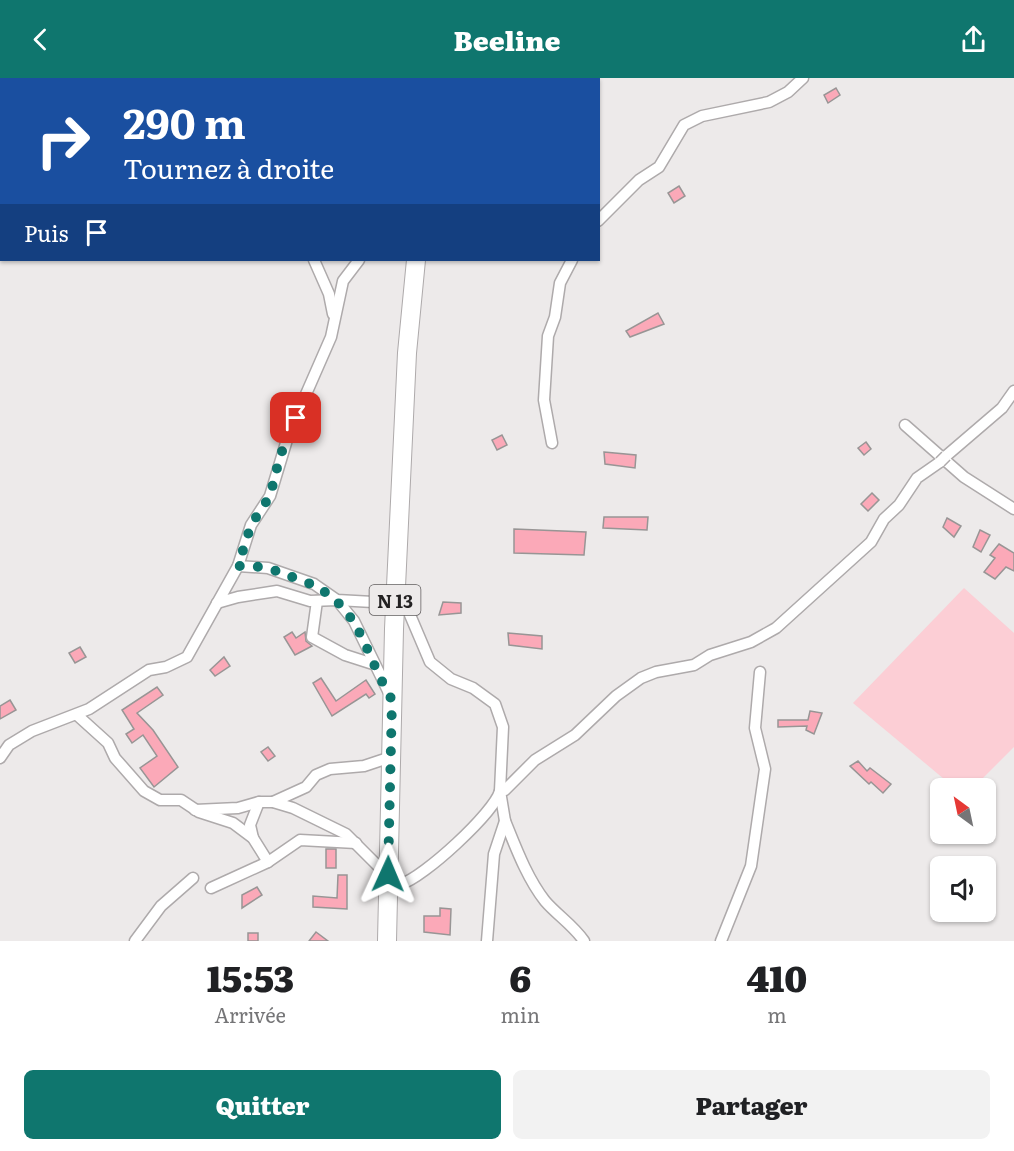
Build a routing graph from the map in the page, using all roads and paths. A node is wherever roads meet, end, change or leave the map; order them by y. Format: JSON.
{"nodes":[{"id":1,"x":803,"y":78,"type":"edge"},
{"id":2,"x":600,"y":219,"type":"edge"},
{"id":3,"x":314,"y":261,"type":"edge"},
{"id":4,"x":358,"y":261,"type":"edge"},
{"id":5,"x":416,"y":261,"type":"edge"},
{"id":6,"x":571,"y":261,"type":"edge"},
{"id":7,"x":334,"y":326,"type":"junction"},
{"id":8,"x":1014,"y":391,"type":"edge"},
{"id":9,"x":904,"y":425,"type":"dead end"},
{"id":10,"x":552,"y":443,"type":"dead end"},
{"id":11,"x":1014,"y":509,"type":"edge"},
{"id":12,"x":238,"y":566,"type":"junction"},
{"id":13,"x":396,"y":591,"type":"junction"},
{"id":14,"x":337,"y":600,"type":"junction"},
{"id":15,"x":317,"y":601,"type":"junction"},
{"id":16,"x":217,"y":603,"type":"junction"},
{"id":17,"x":373,"y":664,"type":"junction"},
{"id":18,"x":760,"y":672,"type":"dead end"},
{"id":19,"x":392,"y":700,"type":"junction"},
{"id":20,"x":77,"y":715,"type":"junction"},
{"id":21,"x":391,"y":757,"type":"junction"},
{"id":22,"x":0,"y":758,"type":"edge"},
{"id":23,"x":500,"y":791,"type":"junction"},
{"id":24,"x":259,"y":802,"type":"junction"},
{"id":25,"x":273,"y":802,"type":"junction"},
{"id":26,"x":195,"y":810,"type":"junction"},
{"id":27,"x":505,"y":821,"type":"junction"},
{"id":28,"x":253,"y":838,"type":"junction"},
{"id":29,"x":356,"y":843,"type":"junction"},
{"id":30,"x":268,"y":862,"type":"junction"},
{"id":31,"x":388,"y":874,"type":"junction"},
{"id":32,"x":192,"y":878,"type":"dead end"},
{"id":33,"x":211,"y":888,"type":"dead end"},
{"id":34,"x":135,"y":941,"type":"edge"},
{"id":35,"x":387,"y":941,"type":"edge"},
{"id":36,"x":487,"y":941,"type":"edge"},
{"id":37,"x":584,"y":941,"type":"edge"},
{"id":38,"x":721,"y":941,"type":"edge"}],
"edges":[{"from":1,"to":2,"type":"street"},
{"from":3,"to":7,"type":"street"},
{"from":4,"to":7,"type":"street"},
{"from":5,"to":13,"type":"main road","number":"N 13"},
{"from":6,"to":10,"type":"street"},
{"from":7,"to":12,"type":"street"},
{"from":8,"to":23,"type":"street"},
{"from":9,"to":11,"type":"street"},
{"from":12,"to":14,"type":"street"},
{"from":12,"to":16,"type":"street"},
{"from":13,"to":14,"type":"street"},
{"from":13,"to":19,"type":"main road","number":"N 13"},
{"from":13,"to":23,"type":"street"},
{"from":14,"to":15,"type":"street"},
{"from":14,"to":17,"type":"street"},
{"from":15,"to":16,"type":"street"},
{"from":15,"to":17,"type":"street"},
{"from":16,"to":20,"type":"street"},
{"from":17,"to":19,"type":"street"},
{"from":18,"to":38,"type":"street"},
{"from":19,"to":21,"type":"main road","number":"N 13"},
{"from":20,"to":22,"type":"street"},
{"from":20,"to":26,"type":"street"},
{"from":21,"to":25,"type":"street"},
{"from":21,"to":31,"type":"main road","number":"N 13"},
{"from":23,"to":27,"type":"street"},
{"from":23,"to":31,"type":"street"},
{"from":24,"to":25,"type":"street"},
{"from":24,"to":26,"type":"street"},
{"from":24,"to":28,"type":"street"},
{"from":25,"to":29,"type":"street"},
{"from":26,"to":28,"type":"street"},
{"from":27,"to":36,"type":"street"},
{"from":27,"to":37,"type":"street"},
{"from":28,"to":30,"type":"street"},
{"from":29,"to":30,"type":"street"},
{"from":29,"to":31,"type":"street"},
{"from":30,"to":33,"type":"street"},
{"from":31,"to":35,"type":"main road","number":"N 13"},
{"from":32,"to":34,"type":"street"}]}
